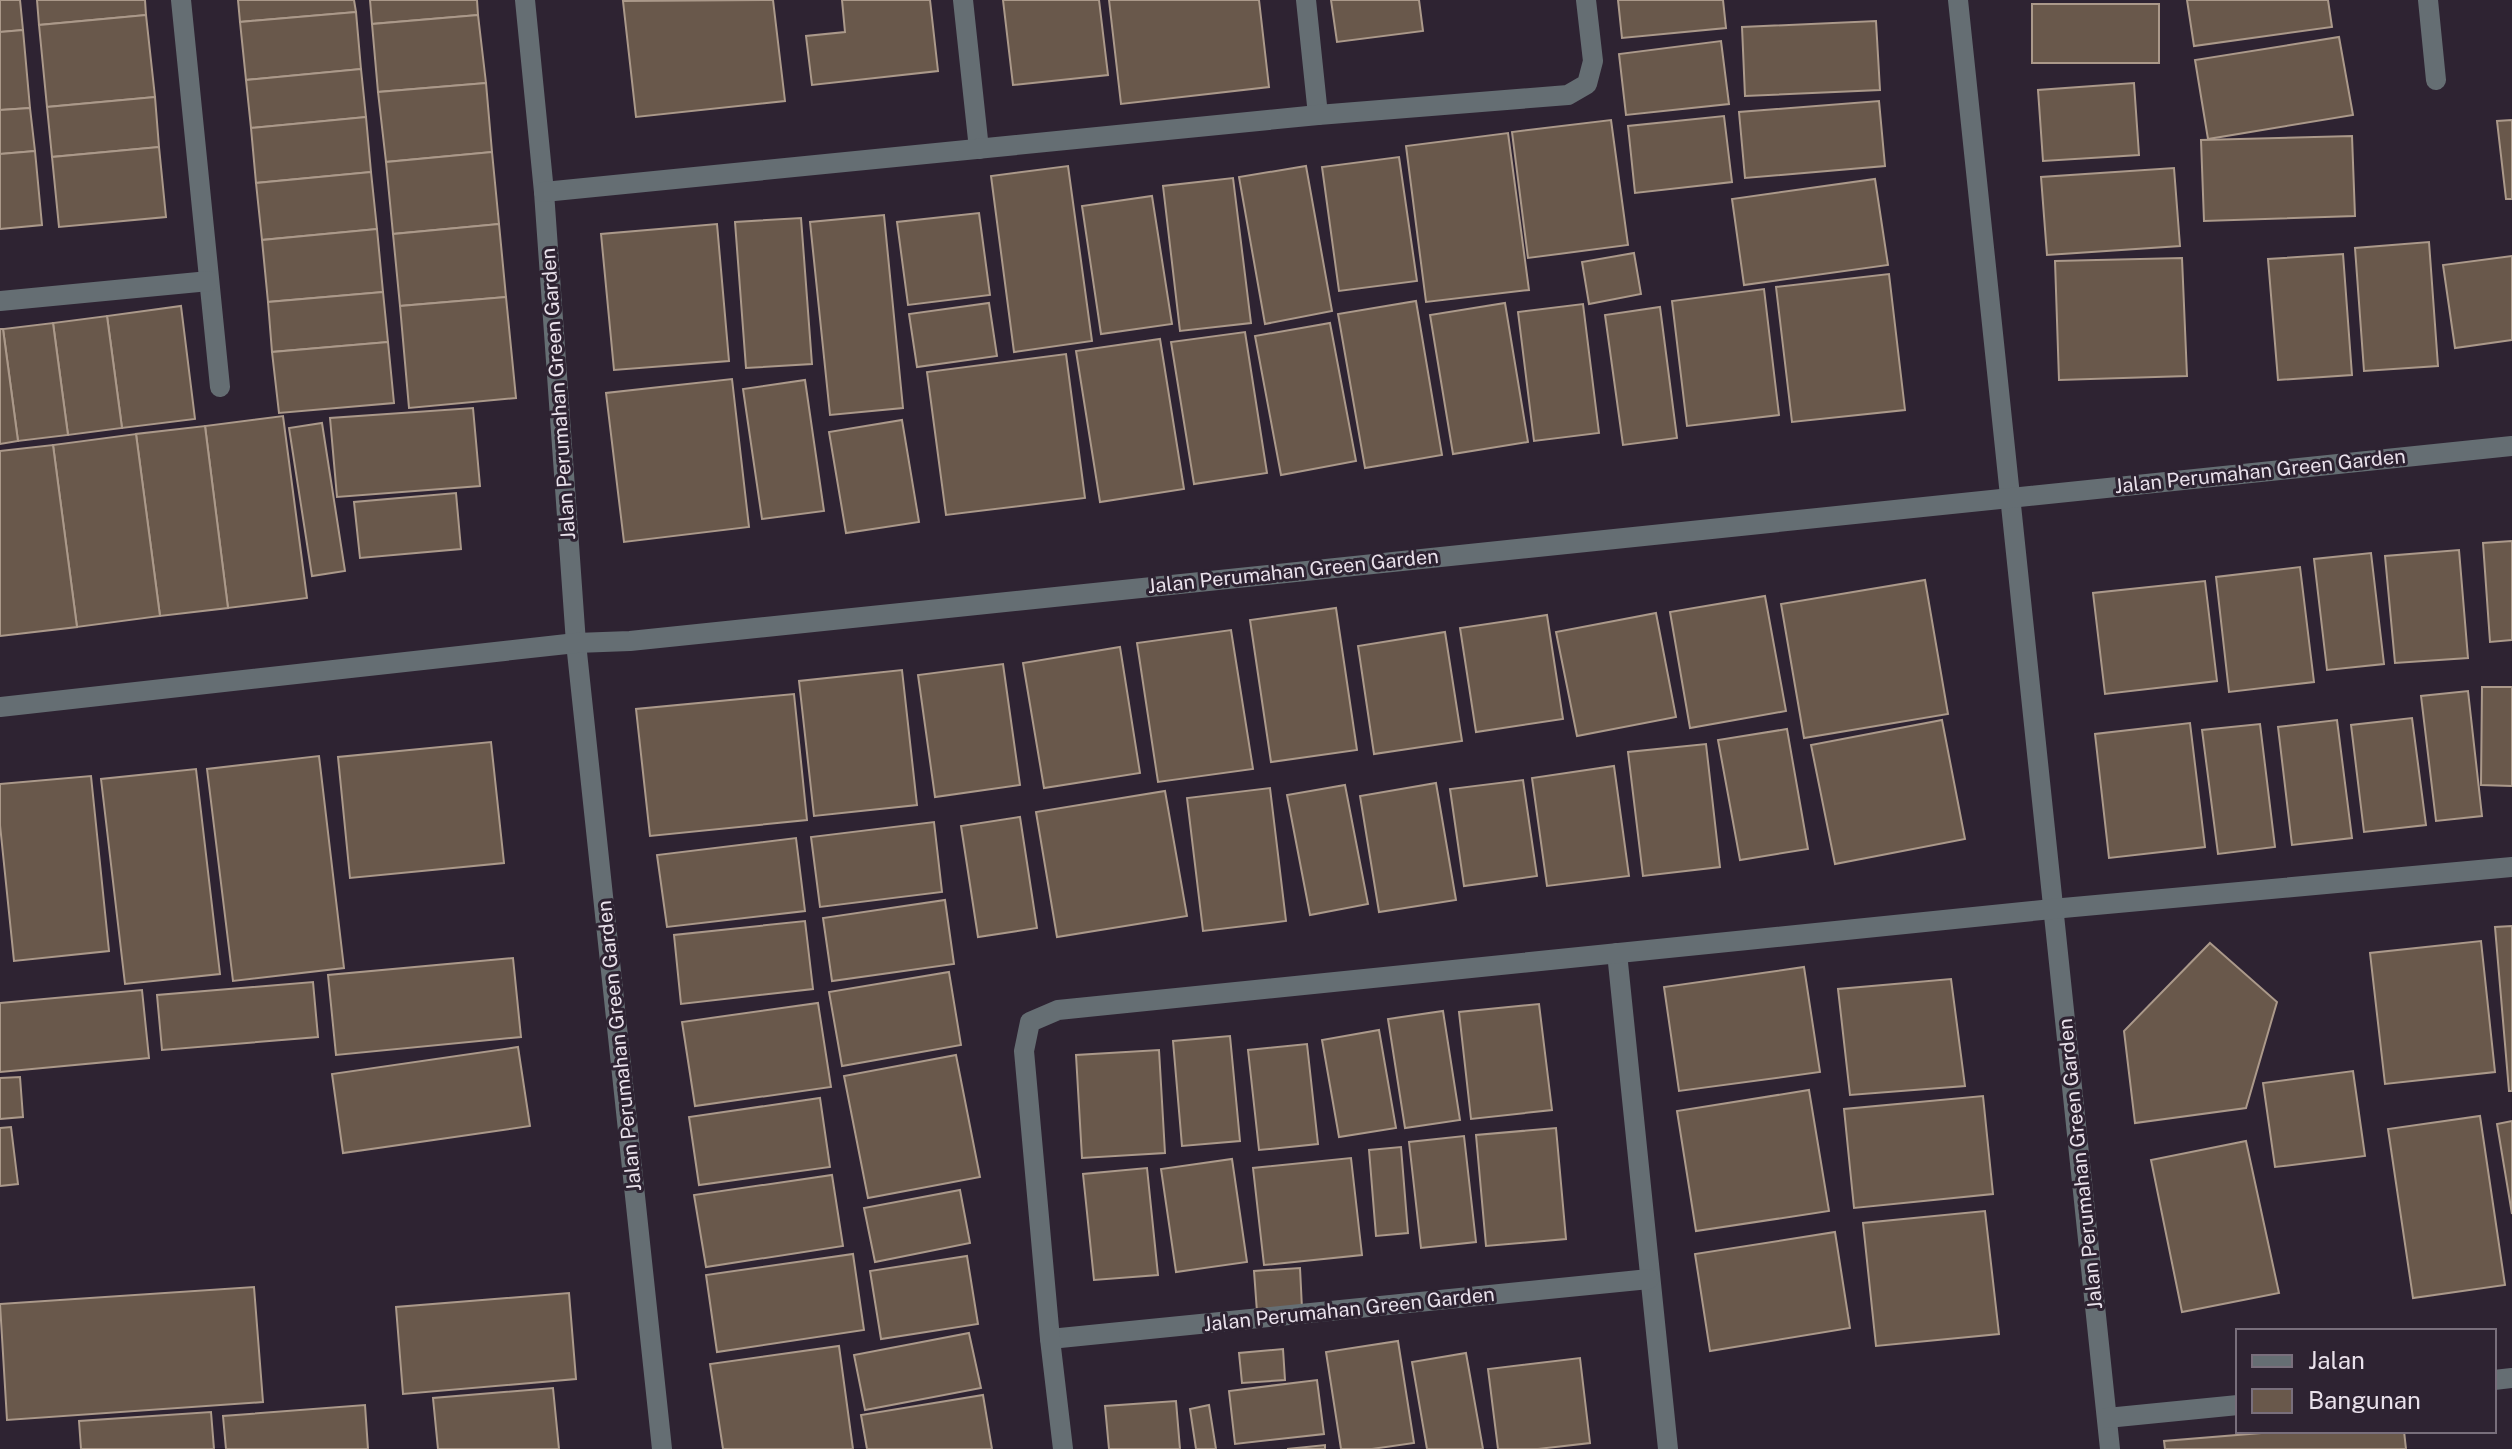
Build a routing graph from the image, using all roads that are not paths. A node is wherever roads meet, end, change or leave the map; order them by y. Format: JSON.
{"nodes":[{"id":1,"x":181,"y":0,"type":"edge"},
{"id":2,"x":525,"y":0,"type":"edge"},
{"id":3,"x":963,"y":0,"type":"edge"},
{"id":4,"x":1306,"y":0,"type":"edge"},
{"id":5,"x":1586,"y":0,"type":"edge"},
{"id":6,"x":1958,"y":0,"type":"edge"},
{"id":7,"x":2428,"y":0,"type":"edge"},
{"id":8,"x":2436,"y":80,"type":"dead end"},
{"id":9,"x":1318,"y":115,"type":"junction"},
{"id":10,"x":979,"y":149,"type":"junction"},
{"id":11,"x":544,"y":192,"type":"junction"},
{"id":12,"x":209,"y":281,"type":"junction"},
{"id":13,"x":0,"y":301,"type":"edge"},
{"id":14,"x":220,"y":387,"type":"dead end"},
{"id":15,"x":2512,"y":446,"type":"edge"},
{"id":16,"x":2009,"y":496,"type":"junction"},
{"id":17,"x":576,"y":643,"type":"junction"},
{"id":18,"x":0,"y":707,"type":"edge"},
{"id":19,"x":2512,"y":867,"type":"edge"},
{"id":20,"x":2052,"y":909,"type":"junction"},
{"id":21,"x":1617,"y":953,"type":"junction"},
{"id":22,"x":1649,"y":1279,"type":"junction"},
{"id":23,"x":1050,"y":1339,"type":"junction"},
{"id":24,"x":2236,"y":1405,"type":"edge"},
{"id":25,"x":2107,"y":1418,"type":"junction"},
{"id":26,"x":662,"y":1449,"type":"edge"},
{"id":27,"x":1063,"y":1449,"type":"edge"},
{"id":28,"x":1668,"y":1449,"type":"edge"},
{"id":29,"x":2110,"y":1449,"type":"edge"}],
"edges":[{"from":1,"to":12,"type":"street"},
{"from":2,"to":11,"type":"street","name":"Jalan Perumahan Green Garden"},
{"from":3,"to":10,"type":"street"},
{"from":4,"to":9,"type":"street"},
{"from":5,"to":9,"type":"street"},
{"from":6,"to":16,"type":"street","name":"Jalan Perumahan Green Garden"},
{"from":7,"to":8,"type":"street"},
{"from":9,"to":10,"type":"street"},
{"from":10,"to":11,"type":"street"},
{"from":11,"to":17,"type":"street","name":"Jalan Perumahan Green Garden"},
{"from":12,"to":13,"type":"street"},
{"from":12,"to":14,"type":"street"},
{"from":15,"to":16,"type":"street","name":"Jalan Perumahan Green Garden"},
{"from":16,"to":17,"type":"street","name":"Jalan Perumahan Green Garden"},
{"from":16,"to":20,"type":"street","name":"Jalan Perumahan Green Garden"},
{"from":17,"to":18,"type":"street","name":"Jalan Perumahan Green Garden"},
{"from":17,"to":26,"type":"street","name":"Jalan Perumahan Green Garden"},
{"from":19,"to":20,"type":"street"},
{"from":20,"to":21,"type":"street"},
{"from":20,"to":25,"type":"street","name":"Jalan Perumahan Green Garden"},
{"from":21,"to":22,"type":"street"},
{"from":21,"to":23,"type":"street"},
{"from":22,"to":23,"type":"street","name":"Jalan Perumahan Green Garden"},
{"from":22,"to":28,"type":"street"},
{"from":23,"to":27,"type":"street"},
{"from":24,"to":25,"type":"street"},
{"from":25,"to":29,"type":"street","name":"Jalan Perumahan Green Garden"}]}
